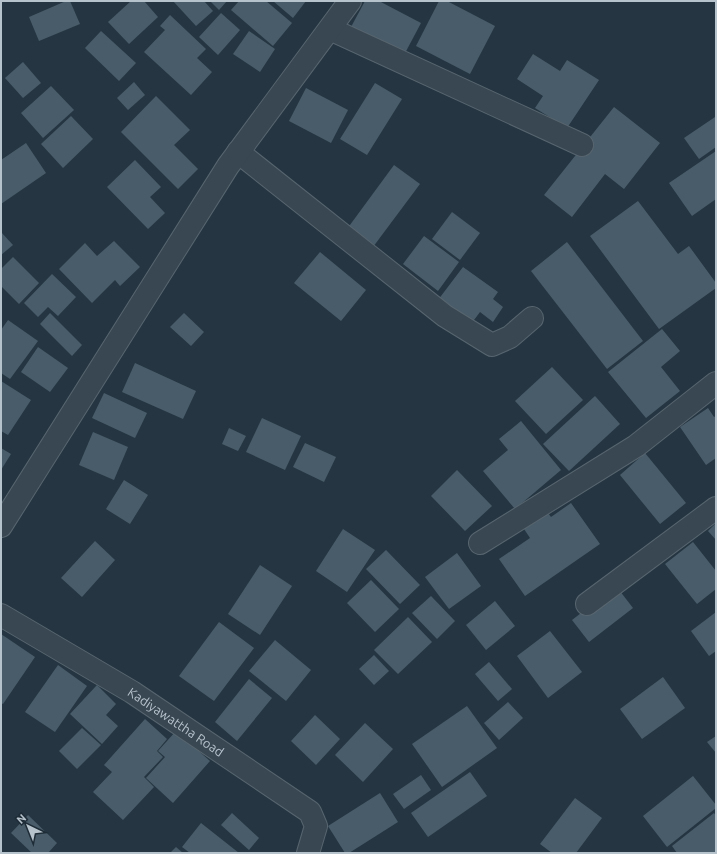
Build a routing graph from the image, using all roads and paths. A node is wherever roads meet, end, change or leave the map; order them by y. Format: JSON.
{"nodes":[{"id":1,"x":350,"y":1,"type":"edge"},
{"id":2,"x":330,"y":29,"type":"junction"},
{"id":3,"x":582,"y":145,"type":"dead end"},
{"id":4,"x":238,"y":152,"type":"junction"},
{"id":5,"x":532,"y":318,"type":"dead end"},
{"id":6,"x":716,"y":383,"type":"edge"},
{"id":7,"x":716,"y":508,"type":"edge"},
{"id":8,"x":1,"y":526,"type":"edge"},
{"id":9,"x":480,"y":543,"type":"dead end"},
{"id":10,"x":587,"y":604,"type":"dead end"},
{"id":11,"x":1,"y":615,"type":"edge"},
{"id":12,"x":308,"y":853,"type":"edge"}],
"edges":[{"from":1,"to":2,"type":"street"},
{"from":2,"to":3,"type":"street"},
{"from":2,"to":4,"type":"street"},
{"from":4,"to":5,"type":"street"},
{"from":4,"to":8,"type":"street"},
{"from":6,"to":9,"type":"street"},
{"from":7,"to":10,"type":"street"},
{"from":11,"to":12,"type":"street","name":"Kadiyawattha Road"}]}
